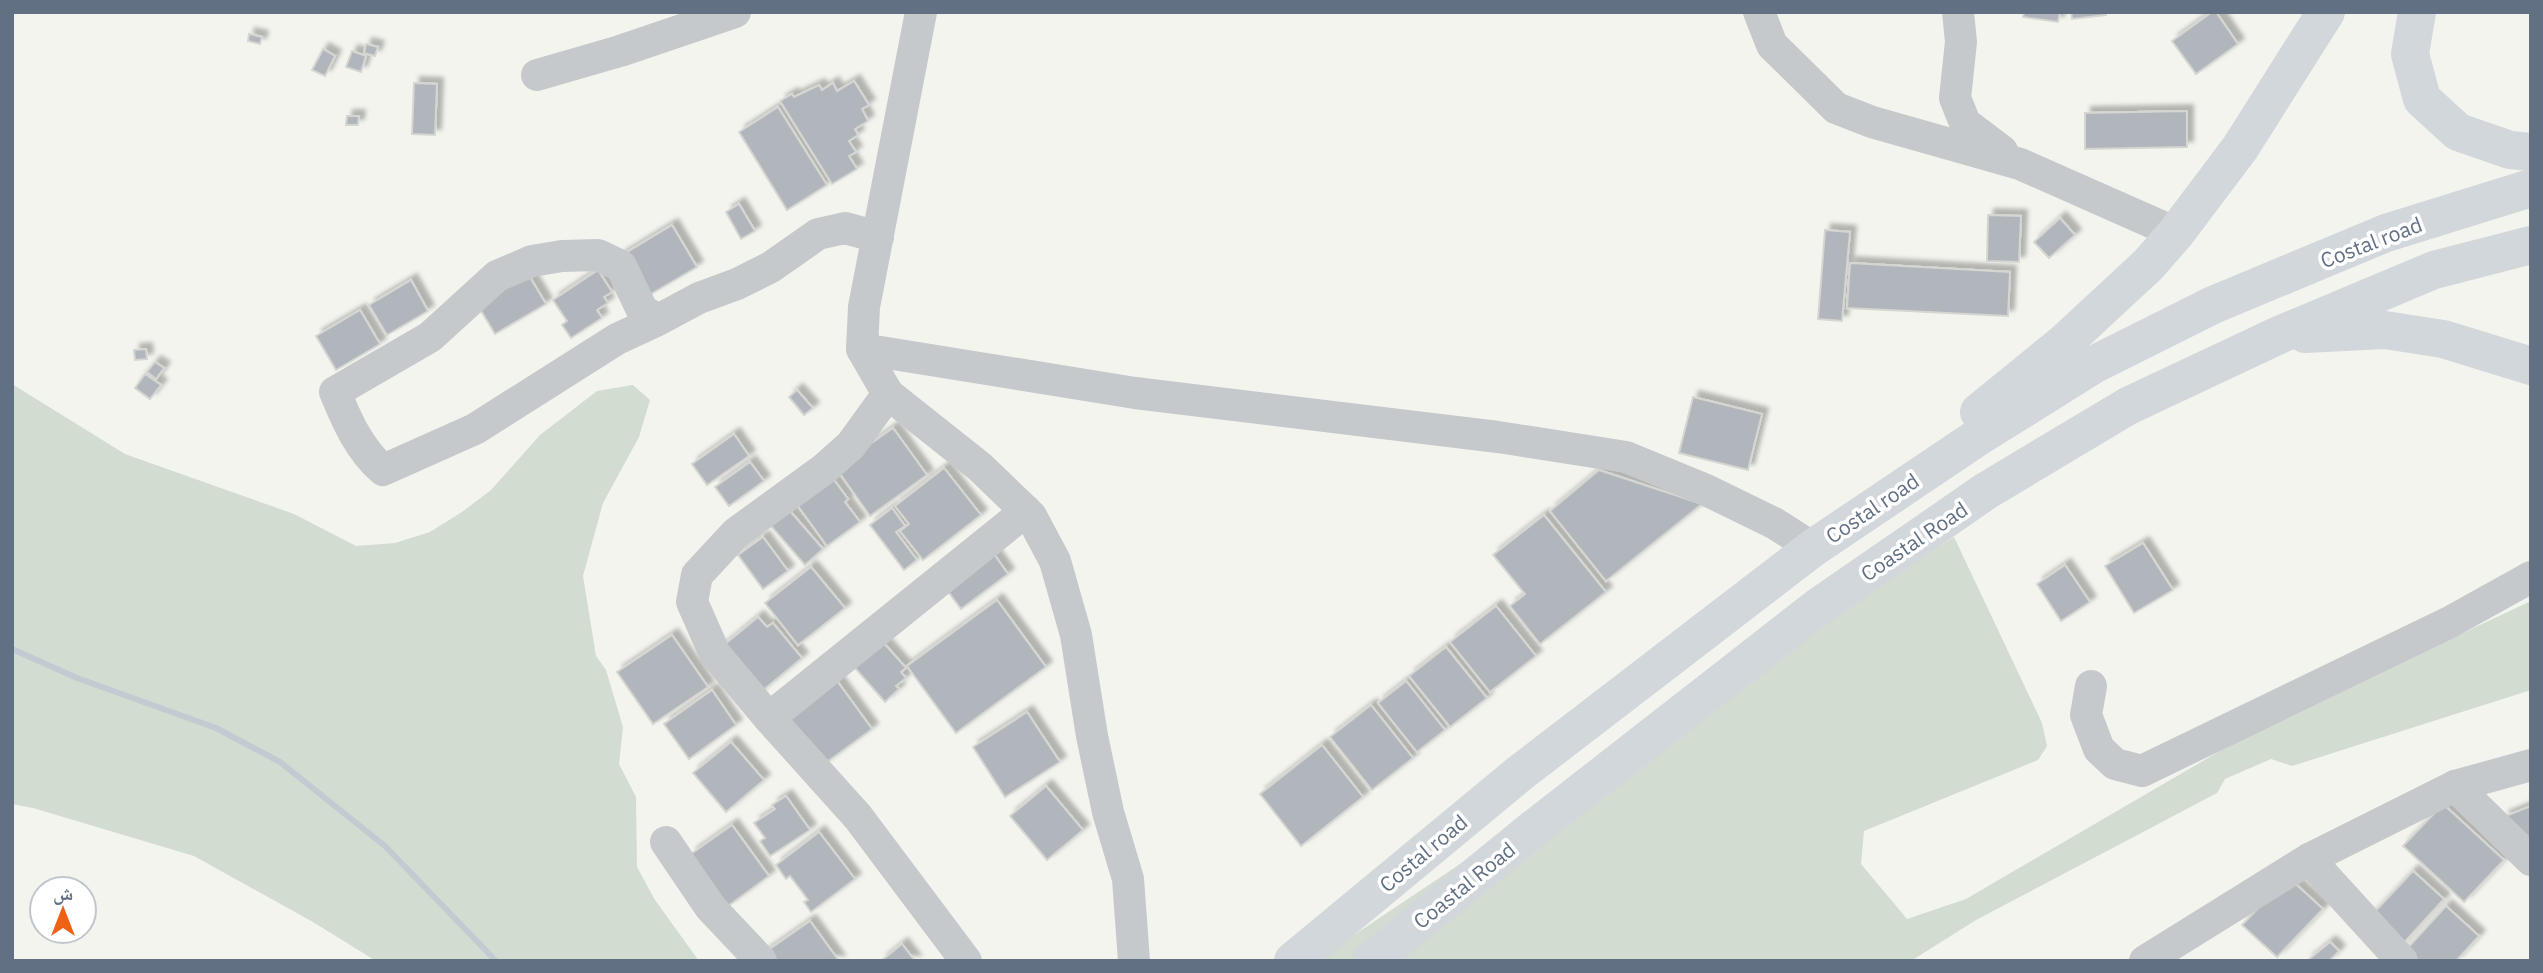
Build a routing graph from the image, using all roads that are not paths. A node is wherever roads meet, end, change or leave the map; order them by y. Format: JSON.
{"nodes":[{"id":1,"x":735,"y":12,"type":"edge"},
{"id":2,"x":921,"y":12,"type":"edge"},
{"id":3,"x":1759,"y":12,"type":"edge"},
{"id":4,"x":1958,"y":12,"type":"edge"},
{"id":5,"x":2326,"y":12,"type":"edge"},
{"id":6,"x":2417,"y":12,"type":"edge"},
{"id":7,"x":537,"y":75,"type":"dead end"},
{"id":8,"x":2531,"y":152,"type":"edge"},
{"id":9,"x":2020,"y":164,"type":"junction"},
{"id":10,"x":2531,"y":188,"type":"edge"},
{"id":11,"x":2176,"y":233,"type":"junction"},
{"id":12,"x":878,"y":237,"type":"junction"},
{"id":13,"x":2531,"y":245,"type":"edge"},
{"id":14,"x":658,"y":320,"type":"junction"},
{"id":15,"x":2279,"y":335,"type":"junction"},
{"id":16,"x":862,"y":349,"type":"junction"},
{"id":17,"x":2531,"y":366,"type":"edge"},
{"id":18,"x":888,"y":394,"type":"junction"},
{"id":19,"x":1026,"y":511,"type":"junction"},
{"id":20,"x":1813,"y":548,"type":"junction"},
{"id":21,"x":2531,"y":577,"type":"edge"},
{"id":22,"x":2091,"y":686,"type":"dead end"},
{"id":23,"x":769,"y":718,"type":"junction"},
{"id":24,"x":2531,"y":765,"type":"edge"},
{"id":25,"x":2455,"y":786,"type":"junction"},
{"id":26,"x":666,"y":842,"type":"dead end"},
{"id":27,"x":2309,"y":859,"type":"junction"},
{"id":28,"x":2531,"y":860,"type":"edge"},
{"id":29,"x":2152,"y":959,"type":"edge"},
{"id":30,"x":761,"y":961,"type":"edge"},
{"id":31,"x":966,"y":961,"type":"edge"},
{"id":32,"x":1134,"y":961,"type":"edge"},
{"id":33,"x":1293,"y":961,"type":"edge"},
{"id":34,"x":1371,"y":961,"type":"edge"},
{"id":35,"x":2402,"y":961,"type":"edge"}],
"edges":[{"from":1,"to":7,"type":"street"},
{"from":2,"to":12,"type":"street"},
{"from":3,"to":9,"type":"street"},
{"from":4,"to":9,"type":"street"},
{"from":5,"to":11,"type":"highway"},
{"from":6,"to":8,"type":"highway"},
{"from":9,"to":11,"type":"street"},
{"from":10,"to":20,"type":"highway","name":"Costal road"},
{"from":11,"to":20,"type":"highway"},
{"from":12,"to":14,"type":"street"},
{"from":12,"to":16,"type":"street"},
{"from":13,"to":15,"type":"highway","name":"Coastal Road"},
{"from":14,"to":14,"type":"street"},
{"from":15,"to":17,"type":"highway"},
{"from":15,"to":34,"type":"highway","name":"Coastal Road"},
{"from":16,"to":18,"type":"street"},
{"from":16,"to":20,"type":"street"},
{"from":18,"to":19,"type":"street"},
{"from":18,"to":23,"type":"street"},
{"from":19,"to":23,"type":"street"},
{"from":19,"to":32,"type":"street"},
{"from":20,"to":33,"type":"highway","name":"Costal road"},
{"from":21,"to":22,"type":"street"},
{"from":23,"to":31,"type":"street"},
{"from":24,"to":25,"type":"street"},
{"from":25,"to":27,"type":"street"},
{"from":25,"to":28,"type":"street"},
{"from":26,"to":30,"type":"street"},
{"from":27,"to":29,"type":"street"},
{"from":27,"to":35,"type":"street"}]}
